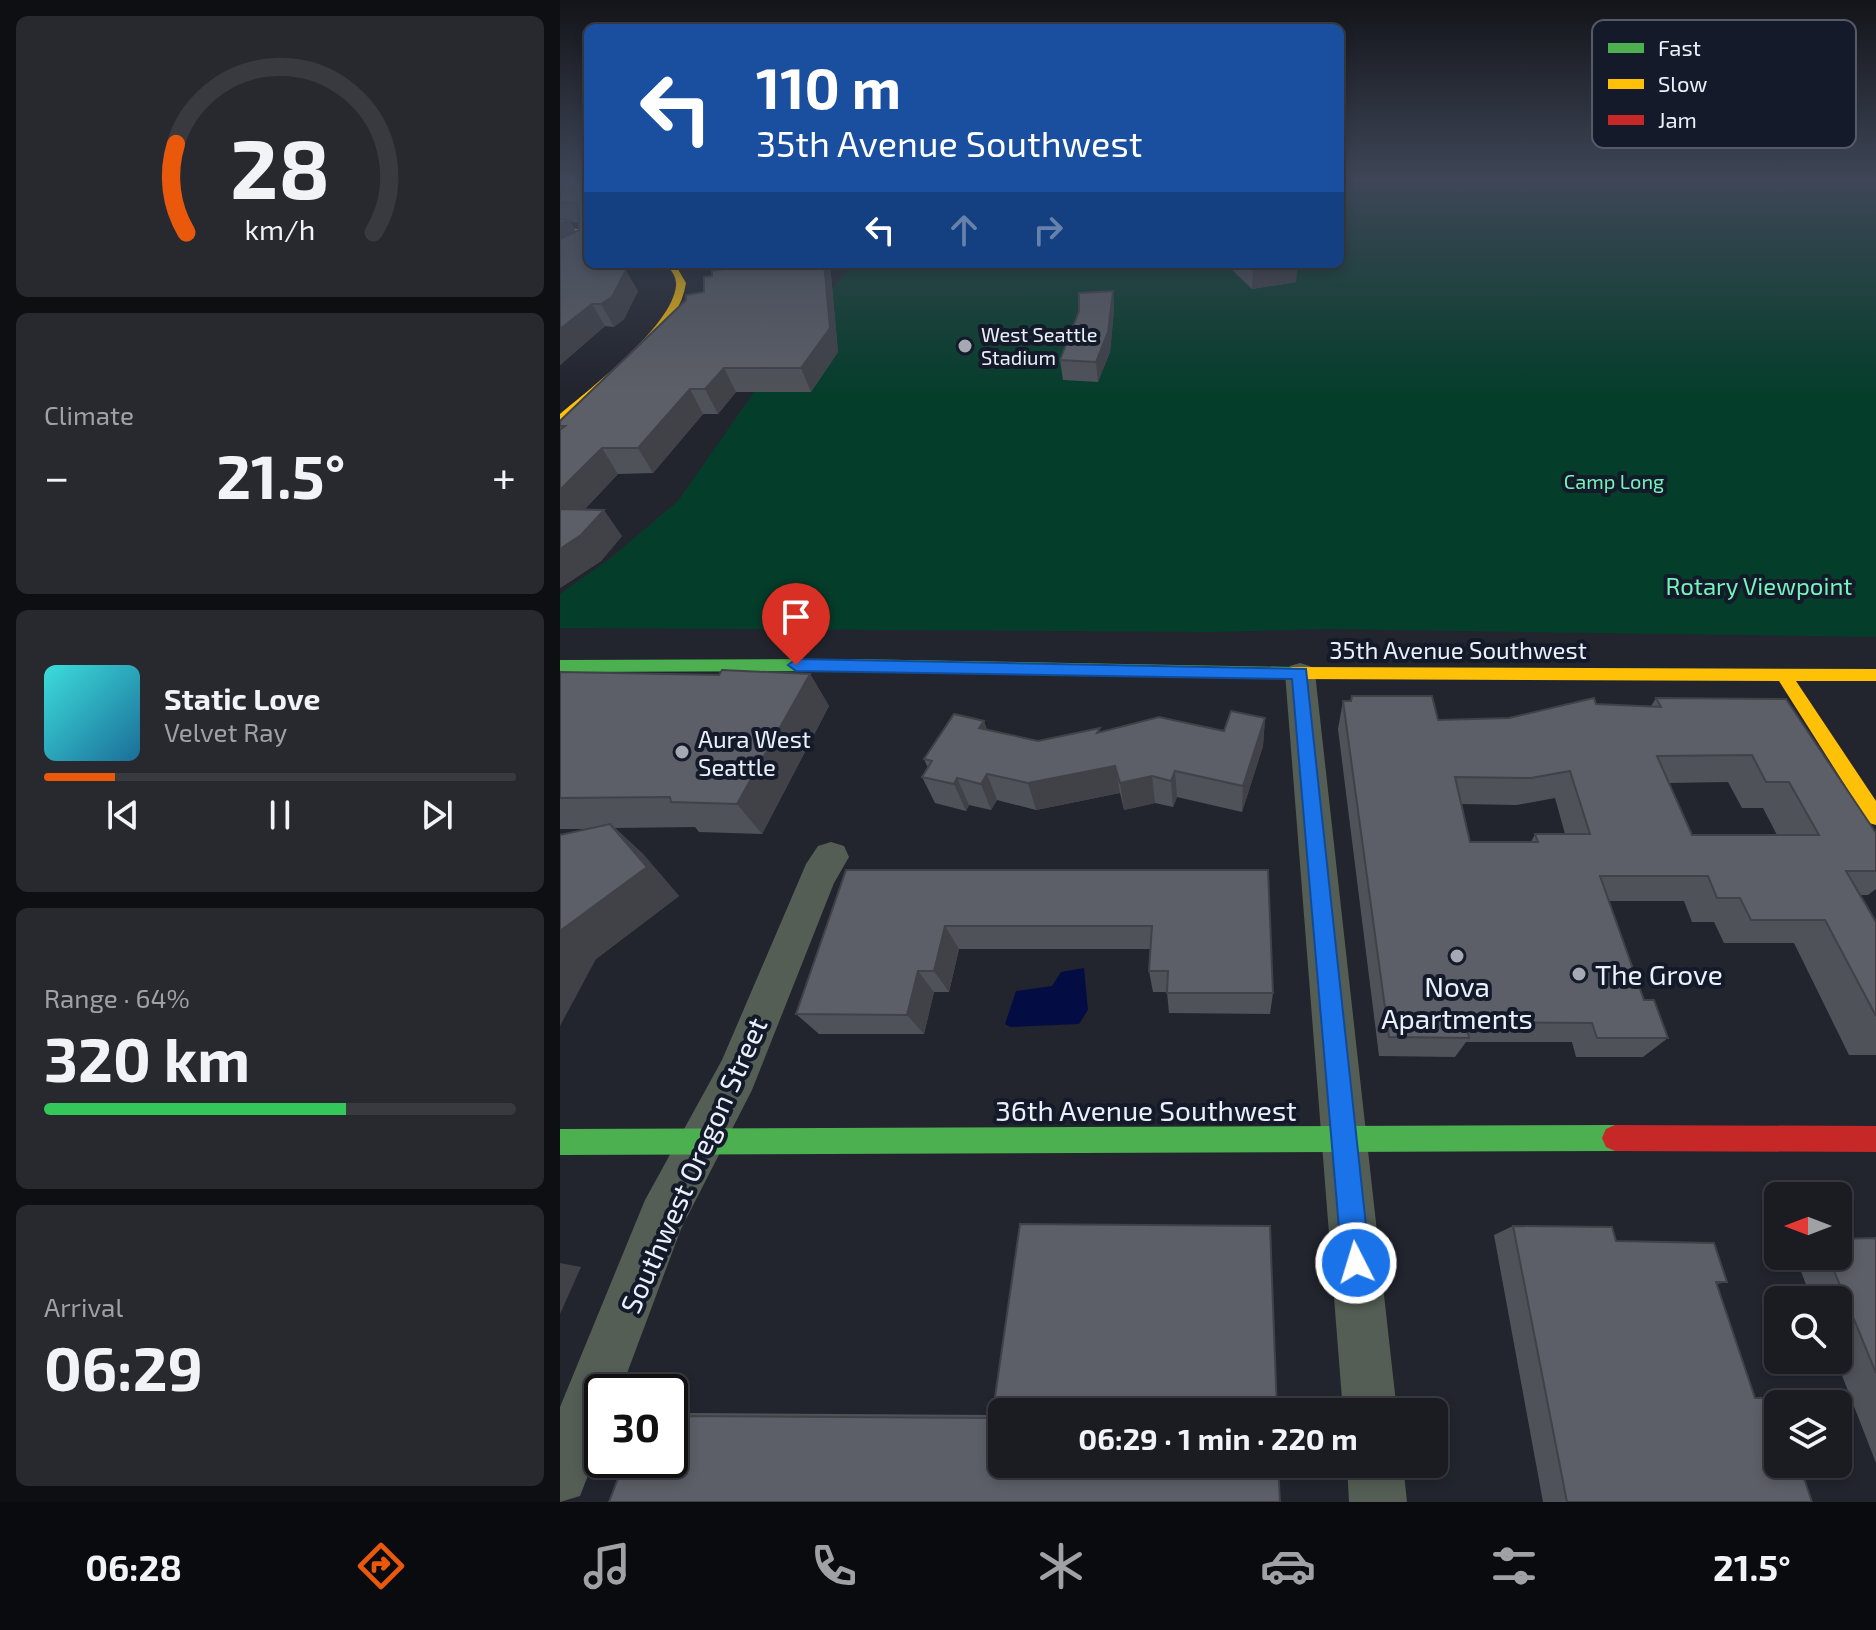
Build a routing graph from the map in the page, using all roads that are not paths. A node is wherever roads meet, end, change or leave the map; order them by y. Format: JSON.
{"nodes":[{"id":1,"x":673,"y":268,"type":"edge"},
{"id":2,"x":560,"y":420,"type":"edge"},
{"id":3,"x":560,"y":666,"type":"edge"},
{"id":4,"x":1300,"y":673,"type":"junction"},
{"id":5,"x":1784,"y":675,"type":"junction"},
{"id":6,"x":1876,"y":675,"type":"edge"},
{"id":7,"x":1876,"y":817,"type":"edge"},
{"id":8,"x":831,"y":857,"type":"dead end"},
{"id":9,"x":1344,"y":1137,"type":"junction"},
{"id":10,"x":1876,"y":1139,"type":"edge"},
{"id":11,"x":704,"y":1141,"type":"junction"},
{"id":12,"x":560,"y":1142,"type":"edge"},
{"id":13,"x":1369,"y":1398,"type":"edge"},
{"id":14,"x":560,"y":1476,"type":"edge"},
{"id":15,"x":1376,"y":1478,"type":"edge"},
{"id":16,"x":1378,"y":1502,"type":"edge"}],
"edges":[{"from":1,"to":2,"type":"main road"},
{"from":3,"to":4,"type":"main road","name":"35th Avenue Southwest"},
{"from":4,"to":5,"type":"main road","name":"35th Avenue Southwest"},
{"from":4,"to":9,"type":"street"},
{"from":5,"to":6,"type":"main road","name":"35th Avenue Southwest"},
{"from":5,"to":7,"type":"main road"},
{"from":8,"to":11,"type":"street","name":"Southwest Oregon Street"},
{"from":9,"to":10,"type":"main road","name":"36th Avenue Southwest"},
{"from":9,"to":11,"type":"main road","name":"36th Avenue Southwest"},
{"from":9,"to":13,"type":"street"},
{"from":11,"to":12,"type":"main road","name":"36th Avenue Southwest"},
{"from":11,"to":14,"type":"street","name":"Southwest Oregon Street"},
{"from":15,"to":16,"type":"street"}]}
